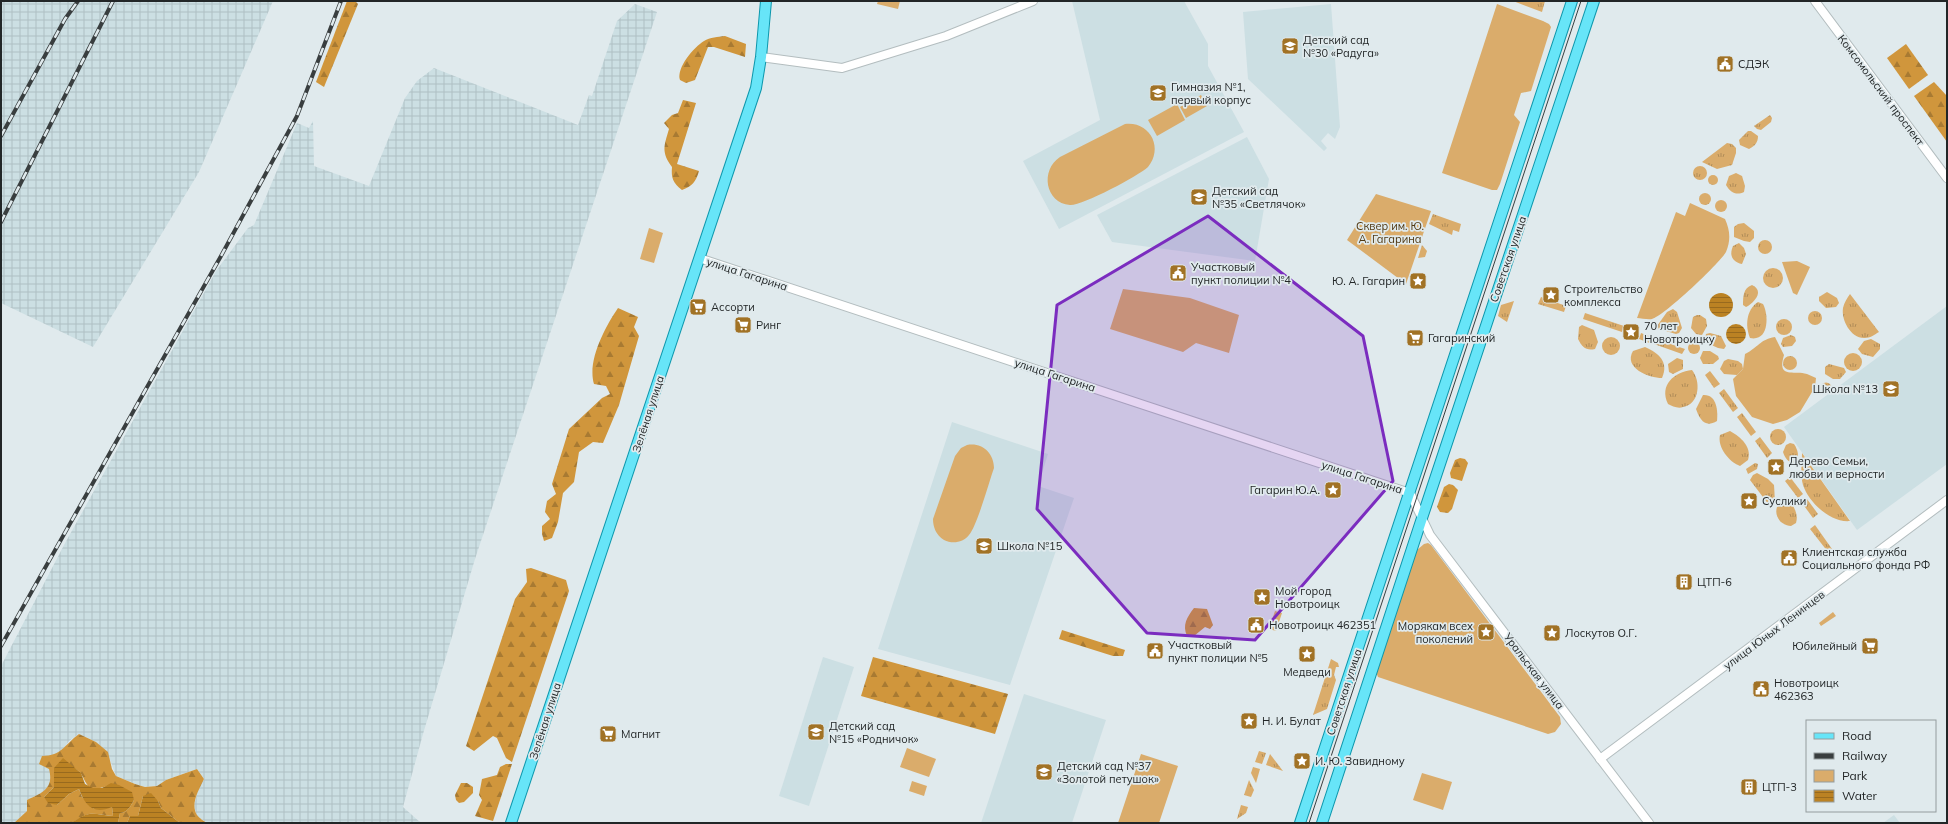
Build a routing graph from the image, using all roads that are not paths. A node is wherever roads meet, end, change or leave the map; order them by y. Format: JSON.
{"nodes":[{"id":1,"x":766,"y":1,"type":"edge"},
{"id":2,"x":1033,"y":1,"type":"edge"},
{"id":3,"x":1572,"y":1,"type":"edge"},
{"id":4,"x":1594,"y":1,"type":"edge"},
{"id":5,"x":1815,"y":1,"type":"edge"},
{"id":6,"x":761,"y":57,"type":"junction"},
{"id":7,"x":1947,"y":178,"type":"edge"},
{"id":8,"x":699,"y":258,"type":"junction"},
{"id":9,"x":1410,"y":493,"type":"junction"},
{"id":10,"x":1947,"y":500,"type":"edge"},
{"id":11,"x":1422,"y":518,"type":"junction"},
{"id":12,"x":1600,"y":759,"type":"junction"},
{"id":13,"x":512,"y":823,"type":"edge"},
{"id":14,"x":1300,"y":823,"type":"edge"},
{"id":15,"x":1322,"y":823,"type":"edge"},
{"id":16,"x":1649,"y":823,"type":"edge"}],
"edges":[{"from":1,"to":6,"type":"main road","name":"Зелёная улица"},
{"from":2,"to":6,"type":"street"},
{"from":3,"to":9,"type":"main road","name":"Советская улица"},
{"from":4,"to":11,"type":"main road","name":"Советская улица"},
{"from":5,"to":7,"type":"street","name":"Комсомольский проспект"},
{"from":6,"to":8,"type":"main road","name":"Зелёная улица"},
{"from":8,"to":9,"type":"street","name":"улица Гагарина"},
{"from":8,"to":13,"type":"main road","name":"Зелёная улица"},
{"from":9,"to":11,"type":"street"},
{"from":9,"to":14,"type":"main road","name":"Советская улица"},
{"from":10,"to":12,"type":"street","name":"улица Юных Ленинцев"},
{"from":11,"to":12,"type":"street","name":"Уральская улица"},
{"from":11,"to":15,"type":"main road","name":"Советская улица"},
{"from":12,"to":16,"type":"street","name":"Уральская улица"}]}
